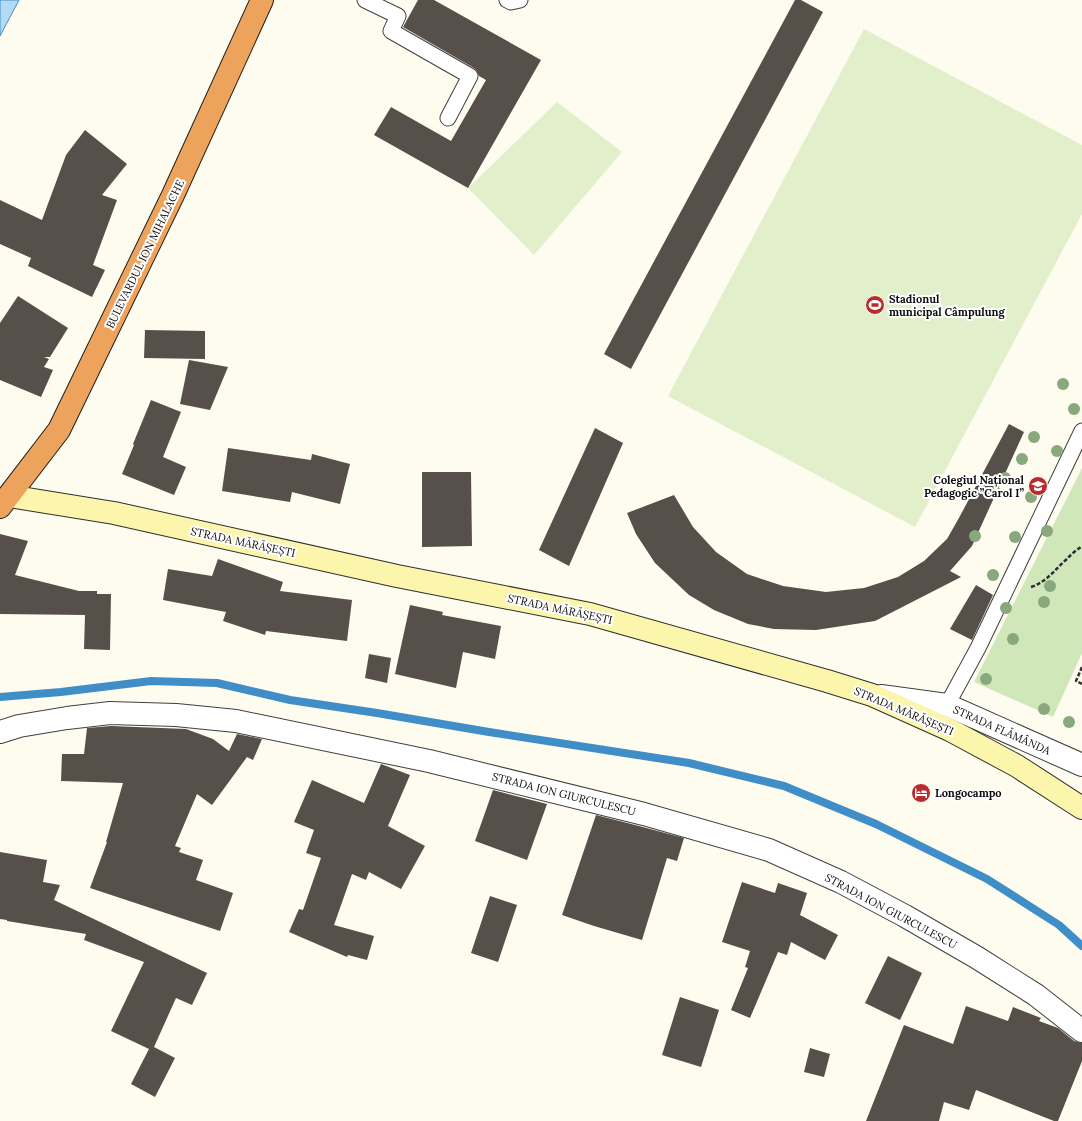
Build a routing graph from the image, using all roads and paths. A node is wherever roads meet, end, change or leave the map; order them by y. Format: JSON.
{"nodes":[{"id":1,"x":262,"y":0,"type":"edge"},
{"id":2,"x":365,"y":0,"type":"edge"},
{"id":3,"x":507,"y":0,"type":"edge"},
{"id":4,"x":520,"y":0,"type":"edge"},
{"id":5,"x":448,"y":118,"type":"dead end"},
{"id":6,"x":1082,"y":431,"type":"edge"},
{"id":7,"x":4,"y":502,"type":"edge"},
{"id":8,"x":1082,"y":546,"type":"edge"},
{"id":9,"x":1004,"y":594,"type":"junction"},
{"id":10,"x":1082,"y":667,"type":"edge"},
{"id":11,"x":1082,"y":684,"type":"edge"},
{"id":12,"x":872,"y":695,"type":"junction"},
{"id":13,"x":947,"y":705,"type":"junction"},
{"id":14,"x":0,"y":732,"type":"edge"},
{"id":15,"x":1082,"y":765,"type":"edge"},
{"id":16,"x":1082,"y":808,"type":"edge"},
{"id":17,"x":1082,"y":1031,"type":"edge"}],
"edges":[{"from":1,"to":7,"type":"highway","name":"BULEVARDUL ION MIHALACHE"},
{"from":2,"to":5,"type":"lane"},
{"from":3,"to":4,"type":"lane"},
{"from":6,"to":9,"type":"lane"},
{"from":7,"to":12,"type":"main road","name":"STRADA MĂRĂȘEȘTI"},
{"from":8,"to":9,"type":"path"},
{"from":9,"to":13,"type":"lane"},
{"from":10,"to":11,"type":"path"},
{"from":12,"to":13,"type":"street","name":"STRADA FLĂMÂNDA"},
{"from":12,"to":16,"type":"main road","name":"STRADA MĂRĂȘEȘTI"},
{"from":13,"to":15,"type":"street","name":"STRADA FLĂMÂNDA"},
{"from":14,"to":17,"type":"street","name":"STRADA ION GIURCULESCU"}]}
